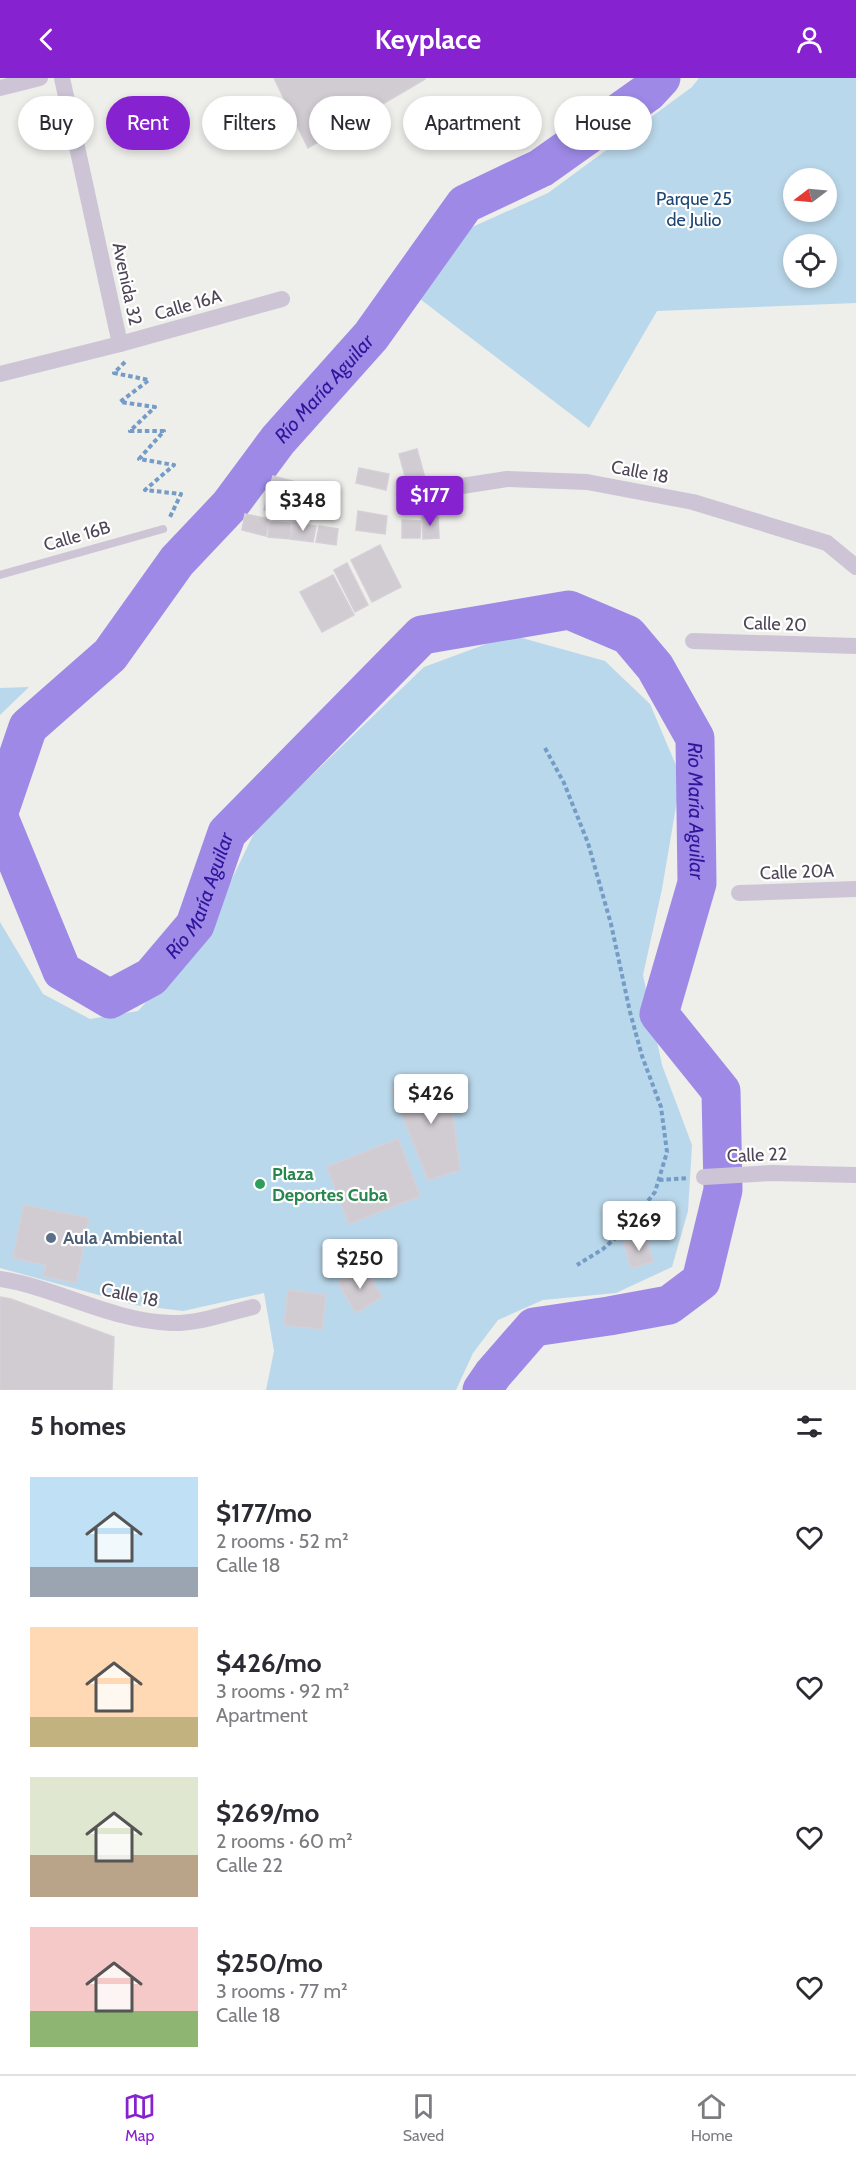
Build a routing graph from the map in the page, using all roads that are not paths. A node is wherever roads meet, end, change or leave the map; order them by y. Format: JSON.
{"nodes":[{"id":1,"x":40,"y":78,"type":"edge"},
{"id":2,"x":62,"y":78,"type":"edge"},
{"id":3,"x":0,"y":88,"type":"edge"},
{"id":4,"x":282,"y":299,"type":"dead end"},
{"id":5,"x":120,"y":344,"type":"junction"},
{"id":6,"x":0,"y":374,"type":"edge"},
{"id":7,"x":404,"y":495,"type":"dead end"},
{"id":8,"x":163,"y":529,"type":"road end"},
{"id":9,"x":856,"y":567,"type":"edge"},
{"id":10,"x":0,"y":575,"type":"edge"},
{"id":11,"x":693,"y":641,"type":"dead end"},
{"id":12,"x":856,"y":646,"type":"edge"},
{"id":13,"x":856,"y":889,"type":"edge"},
{"id":14,"x":739,"y":894,"type":"dead end"},
{"id":15,"x":856,"y":1175,"type":"edge"},
{"id":16,"x":704,"y":1177,"type":"road end"},
{"id":17,"x":0,"y":1279,"type":"edge"},
{"id":18,"x":253,"y":1307,"type":"dead end"}],
"edges":[{"from":1,"to":3,"type":"street"},
{"from":2,"to":5,"type":"street","name":"Avenida 32"},
{"from":4,"to":5,"type":"street","name":"Calle 16A"},
{"from":5,"to":6,"type":"street","name":"Calle 16A"},
{"from":7,"to":9,"type":"street","name":"Calle 18"},
{"from":8,"to":10,"type":"lane","name":"Calle 16B"},
{"from":11,"to":12,"type":"street","name":"Calle 20"},
{"from":13,"to":14,"type":"street","name":"Calle 20A"},
{"from":15,"to":16,"type":"street","name":"Calle 22"},
{"from":17,"to":18,"type":"street","name":"Calle 18"}]}
